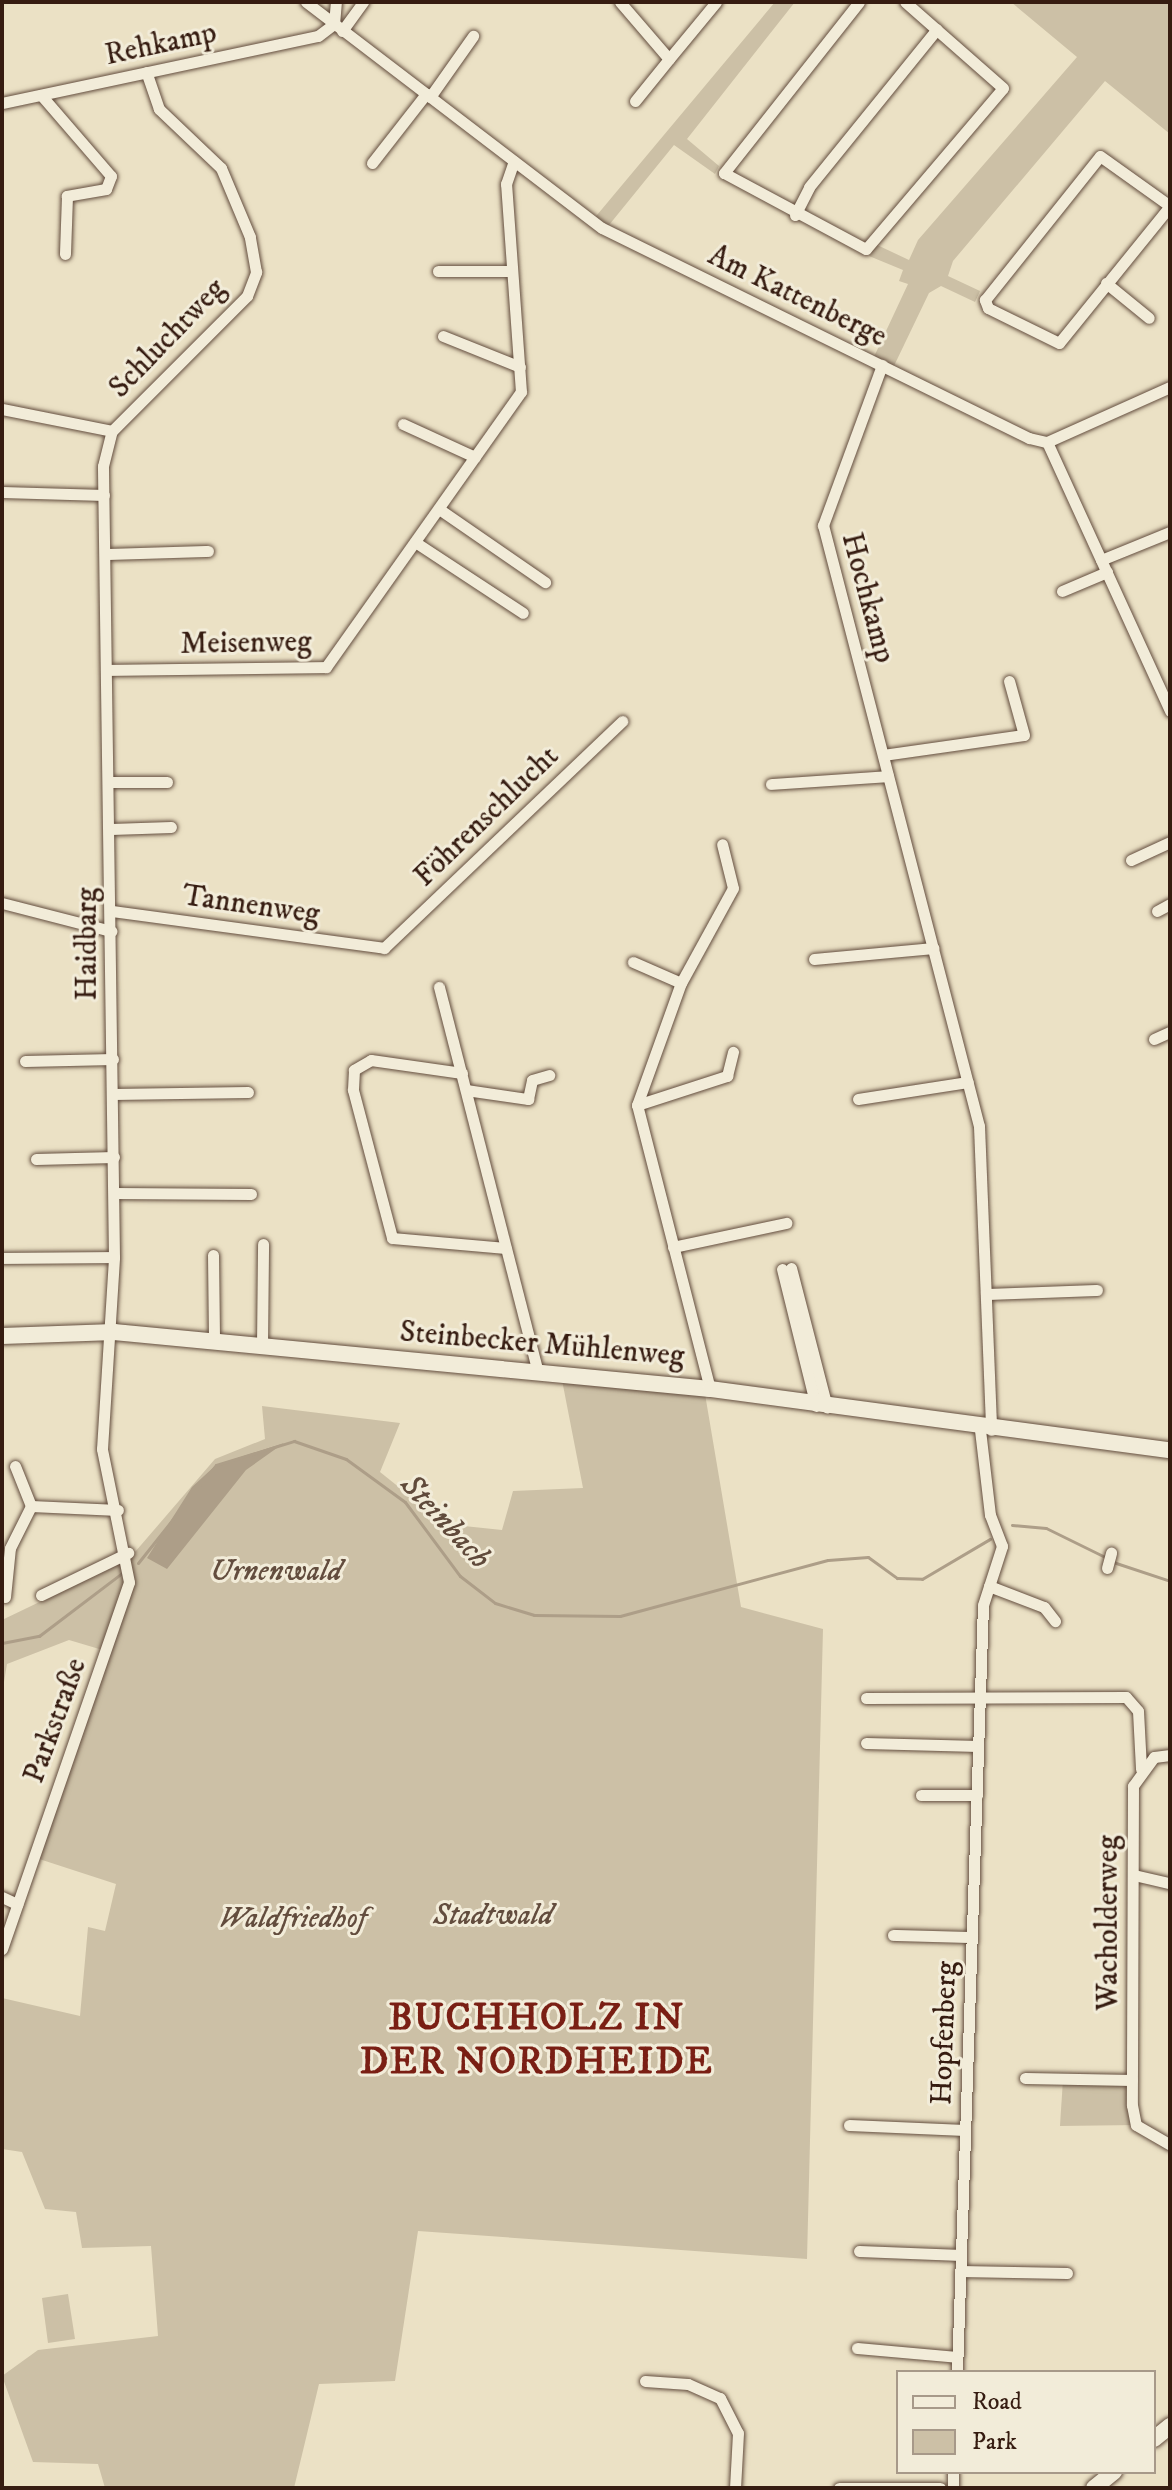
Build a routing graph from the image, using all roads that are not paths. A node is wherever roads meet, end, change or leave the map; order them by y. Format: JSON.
{"nodes":[{"id":1,"x":306,"y":2,"type":"edge"},
{"id":2,"x":336,"y":2,"type":"edge"},
{"id":3,"x":363,"y":2,"type":"edge"},
{"id":4,"x":620,"y":2,"type":"edge"},
{"id":5,"x":716,"y":2,"type":"edge"},
{"id":6,"x":859,"y":2,"type":"edge"},
{"id":7,"x":905,"y":2,"type":"edge"},
{"id":8,"x":338,"y":27,"type":"junction"},
{"id":9,"x":937,"y":29,"type":"junction"},
{"id":10,"x":473,"y":36,"type":"dead end"},
{"id":11,"x":669,"y":59,"type":"junction"},
{"id":12,"x":146,"y":72,"type":"junction"},
{"id":13,"x":41,"y":95,"type":"junction"},
{"id":14,"x":428,"y":96,"type":"junction"},
{"id":15,"x":635,"y":101,"type":"dead end"},
{"id":16,"x":2,"y":103,"type":"edge"},
{"id":17,"x":514,"y":161,"type":"junction"},
{"id":18,"x":372,"y":163,"type":"dead end"},
{"id":19,"x":795,"y":215,"type":"junction"},
{"id":20,"x":65,"y":254,"type":"dead end"},
{"id":21,"x":438,"y":271,"type":"dead end"},
{"id":22,"x":512,"y":271,"type":"junction"},
{"id":23,"x":1106,"y":283,"type":"junction"},
{"id":24,"x":1149,"y":318,"type":"dead end"},
{"id":25,"x":443,"y":336,"type":"dead end"},
{"id":26,"x":882,"y":365,"type":"junction"},
{"id":27,"x":520,"y":367,"type":"junction"},
{"id":28,"x":1170,"y":387,"type":"edge"},
{"id":29,"x":2,"y":409,"type":"edge"},
{"id":30,"x":403,"y":424,"type":"dead end"},
{"id":31,"x":112,"y":431,"type":"junction"},
{"id":32,"x":1047,"y":442,"type":"junction"},
{"id":33,"x":475,"y":457,"type":"junction"},
{"id":34,"x":103,"y":466,"type":"joint"},
{"id":35,"x":2,"y":492,"type":"edge"},
{"id":36,"x":104,"y":495,"type":"junction"},
{"id":37,"x":439,"y":509,"type":"junction"},
{"id":38,"x":1170,"y":532,"type":"edge"},
{"id":39,"x":415,"y":542,"type":"junction"},
{"id":40,"x":208,"y":551,"type":"dead end"},
{"id":41,"x":105,"y":554,"type":"junction"},
{"id":42,"x":1101,"y":560,"type":"junction"},
{"id":43,"x":1107,"y":572,"type":"junction"},
{"id":44,"x":545,"y":582,"type":"dead end"},
{"id":45,"x":1062,"y":591,"type":"dead end"},
{"id":46,"x":523,"y":613,"type":"dead end"},
{"id":47,"x":108,"y":670,"type":"junction"},
{"id":48,"x":1009,"y":681,"type":"dead end"},
{"id":49,"x":1170,"y":711,"type":"edge"},
{"id":50,"x":622,"y":721,"type":"dead end"},
{"id":51,"x":883,"y":755,"type":"junction"},
{"id":52,"x":888,"y":776,"type":"junction"},
{"id":53,"x":110,"y":782,"type":"junction"},
{"id":54,"x":167,"y":782,"type":"dead end"},
{"id":55,"x":771,"y":784,"type":"dead end"},
{"id":56,"x":171,"y":827,"type":"dead end"},
{"id":57,"x":111,"y":829,"type":"junction"},
{"id":58,"x":1170,"y":842,"type":"edge"},
{"id":59,"x":722,"y":844,"type":"dead end"},
{"id":60,"x":1131,"y":860,"type":"dead end"},
{"id":61,"x":2,"y":903,"type":"edge"},
{"id":62,"x":1170,"y":904,"type":"edge"},
{"id":63,"x":112,"y":911,"type":"junction"},
{"id":64,"x":1157,"y":911,"type":"dead end"},
{"id":65,"x":111,"y":931,"type":"junction"},
{"id":66,"x":384,"y":948,"type":"joint"},
{"id":67,"x":933,"y":948,"type":"junction"},
{"id":68,"x":814,"y":959,"type":"dead end"},
{"id":69,"x":633,"y":962,"type":"dead end"},
{"id":70,"x":681,"y":983,"type":"junction"},
{"id":71,"x":439,"y":987,"type":"dead end"},
{"id":72,"x":1170,"y":1032,"type":"edge"},
{"id":73,"x":1154,"y":1039,"type":"dead end"},
{"id":74,"x":733,"y":1052,"type":"dead end"},
{"id":75,"x":113,"y":1059,"type":"junction"},
{"id":76,"x":25,"y":1061,"type":"dead end"},
{"id":77,"x":462,"y":1073,"type":"junction"},
{"id":78,"x":549,"y":1075,"type":"dead end"},
{"id":79,"x":968,"y":1082,"type":"junction"},
{"id":80,"x":466,"y":1090,"type":"junction"},
{"id":81,"x":248,"y":1092,"type":"dead end"},
{"id":82,"x":113,"y":1094,"type":"junction"},
{"id":83,"x":858,"y":1099,"type":"dead end"},
{"id":84,"x":637,"y":1105,"type":"junction"},
{"id":85,"x":114,"y":1157,"type":"junction"},
{"id":86,"x":36,"y":1159,"type":"dead end"},
{"id":87,"x":114,"y":1193,"type":"junction"},
{"id":88,"x":251,"y":1194,"type":"dead end"},
{"id":89,"x":786,"y":1223,"type":"dead end"},
{"id":90,"x":263,"y":1244,"type":"dead end"},
{"id":91,"x":673,"y":1247,"type":"junction"},
{"id":92,"x":506,"y":1248,"type":"junction"},
{"id":93,"x":213,"y":1255,"type":"dead end"},
{"id":94,"x":114,"y":1257,"type":"junction"},
{"id":95,"x":2,"y":1258,"type":"edge"},
{"id":96,"x":787,"y":1268,"type":"dead end"},
{"id":97,"x":1097,"y":1290,"type":"dead end"},
{"id":98,"x":986,"y":1294,"type":"junction"},
{"id":99,"x":114,"y":1332,"type":"junction"},
{"id":100,"x":2,"y":1336,"type":"edge"},
{"id":101,"x":214,"y":1342,"type":"junction"},
{"id":102,"x":262,"y":1346,"type":"junction"},
{"id":103,"x":538,"y":1373,"type":"junction"},
{"id":104,"x":710,"y":1389,"type":"junction"},
{"id":105,"x":822,"y":1406,"type":"junction"},
{"id":106,"x":985,"y":1430,"type":"junction"},
{"id":107,"x":1170,"y":1450,"type":"edge"},
{"id":108,"x":15,"y":1466,"type":"dead end"},
{"id":109,"x":31,"y":1506,"type":"junction"},
{"id":110,"x":118,"y":1510,"type":"junction"},
{"id":111,"x":128,"y":1553,"type":"junction"},
{"id":112,"x":1111,"y":1553,"type":"dead end"},
{"id":113,"x":1107,"y":1568,"type":"dead end"},
{"id":114,"x":989,"y":1586,"type":"junction"},
{"id":115,"x":41,"y":1595,"type":"dead end"},
{"id":116,"x":5,"y":1597,"type":"dead end"},
{"id":117,"x":1055,"y":1621,"type":"dead end"},
{"id":118,"x":866,"y":1698,"type":"dead end"},
{"id":119,"x":980,"y":1699,"type":"junction"},
{"id":120,"x":866,"y":1743,"type":"dead end"},
{"id":121,"x":978,"y":1746,"type":"junction"},
{"id":122,"x":1170,"y":1755,"type":"edge"},
{"id":123,"x":1141,"y":1769,"type":"junction"},
{"id":124,"x":921,"y":1795,"type":"dead end"},
{"id":125,"x":977,"y":1795,"type":"junction"},
{"id":126,"x":1134,"y":1875,"type":"junction"},
{"id":127,"x":1170,"y":1883,"type":"edge"},
{"id":128,"x":2,"y":1897,"type":"edge"},
{"id":129,"x":17,"y":1904,"type":"junction"},
{"id":130,"x":893,"y":1935,"type":"dead end"},
{"id":131,"x":972,"y":1937,"type":"junction"},
{"id":132,"x":2,"y":1949,"type":"edge"},
{"id":133,"x":1025,"y":2078,"type":"dead end"},
{"id":134,"x":1132,"y":2080,"type":"junction"},
{"id":135,"x":849,"y":2125,"type":"dead end"},
{"id":136,"x":965,"y":2130,"type":"junction"},
{"id":137,"x":1170,"y":2145,"type":"edge"},
{"id":138,"x":859,"y":2251,"type":"dead end"},
{"id":139,"x":961,"y":2255,"type":"junction"},
{"id":140,"x":960,"y":2271,"type":"junction"},
{"id":141,"x":1067,"y":2273,"type":"dead end"},
{"id":142,"x":857,"y":2348,"type":"dead end"},
{"id":143,"x":957,"y":2357,"type":"junction"},
{"id":144,"x":957,"y":2370,"type":"edge"},
{"id":145,"x":645,"y":2381,"type":"dead end"},
{"id":146,"x":1112,"y":2474,"type":"edge"},
{"id":147,"x":735,"y":2488,"type":"edge"},
{"id":148,"x":839,"y":2488,"type":"edge"},
{"id":149,"x":940,"y":2488,"type":"edge"},
{"id":150,"x":1094,"y":2488,"type":"edge"}],
"edges":[{"from":1,"to":8,"type":"street","name":"Am Kattenberge"},
{"from":2,"to":8,"type":"street"},
{"from":3,"to":8,"type":"street"},
{"from":4,"to":11,"type":"street"},
{"from":5,"to":11,"type":"street"},
{"from":6,"to":19,"type":"street"},
{"from":7,"to":9,"type":"street"},
{"from":8,"to":12,"type":"street","name":"Rehkamp"},
{"from":8,"to":14,"type":"street","name":"Am Kattenberge"},
{"from":9,"to":19,"type":"street"},
{"from":9,"to":19,"type":"street"},
{"from":10,"to":14,"type":"street"},
{"from":11,"to":15,"type":"street"},
{"from":12,"to":13,"type":"street","name":"Rehkamp"},
{"from":12,"to":31,"type":"street","name":"Schluchtweg"},
{"from":13,"to":16,"type":"street","name":"Rehkamp"},
{"from":13,"to":20,"type":"street"},
{"from":14,"to":17,"type":"street","name":"Am Kattenberge"},
{"from":14,"to":18,"type":"street"},
{"from":17,"to":22,"type":"street","name":"Meisenweg"},
{"from":17,"to":26,"type":"street","name":"Am Kattenberge"},
{"from":21,"to":22,"type":"street"},
{"from":22,"to":27,"type":"street","name":"Meisenweg"},
{"from":23,"to":23,"type":"street"},
{"from":23,"to":24,"type":"street"},
{"from":25,"to":27,"type":"street"},
{"from":26,"to":32,"type":"street","name":"Am Kattenberge"},
{"from":26,"to":51,"type":"street","name":"Hochkamp"},
{"from":27,"to":33,"type":"street","name":"Meisenweg"},
{"from":28,"to":32,"type":"street"},
{"from":29,"to":31,"type":"street","name":"Schluchtweg"},
{"from":30,"to":33,"type":"street"},
{"from":31,"to":34,"type":"street","name":"Schluchtweg"},
{"from":32,"to":42,"type":"street"},
{"from":33,"to":37,"type":"street","name":"Meisenweg"},
{"from":34,"to":36,"type":"street","name":"Haidbarg"},
{"from":35,"to":36,"type":"street"},
{"from":36,"to":41,"type":"street","name":"Haidbarg"},
{"from":37,"to":39,"type":"street","name":"Meisenweg"},
{"from":37,"to":44,"type":"street"},
{"from":38,"to":42,"type":"street"},
{"from":39,"to":46,"type":"street"},
{"from":39,"to":47,"type":"street","name":"Meisenweg"},
{"from":40,"to":41,"type":"street"},
{"from":41,"to":47,"type":"street","name":"Haidbarg"},
{"from":42,"to":43,"type":"street"},
{"from":43,"to":45,"type":"street"},
{"from":43,"to":49,"type":"street"},
{"from":47,"to":53,"type":"street","name":"Haidbarg"},
{"from":48,"to":51,"type":"street"},
{"from":50,"to":66,"type":"street","name":"Föhrenschlucht"},
{"from":51,"to":52,"type":"street","name":"Hochkamp"},
{"from":52,"to":55,"type":"street"},
{"from":52,"to":67,"type":"street","name":"Hochkamp"},
{"from":53,"to":54,"type":"street"},
{"from":53,"to":57,"type":"street","name":"Haidbarg"},
{"from":56,"to":57,"type":"street"},
{"from":57,"to":63,"type":"street","name":"Haidbarg"},
{"from":58,"to":60,"type":"street"},
{"from":59,"to":70,"type":"street"},
{"from":61,"to":65,"type":"street"},
{"from":62,"to":64,"type":"street"},
{"from":63,"to":65,"type":"street","name":"Haidbarg"},
{"from":63,"to":66,"type":"street","name":"Tannenweg"},
{"from":65,"to":75,"type":"street","name":"Haidbarg"},
{"from":67,"to":68,"type":"street"},
{"from":67,"to":79,"type":"street","name":"Hochkamp"},
{"from":69,"to":70,"type":"street"},
{"from":70,"to":84,"type":"street"},
{"from":71,"to":77,"type":"street"},
{"from":72,"to":73,"type":"street"},
{"from":74,"to":84,"type":"street"},
{"from":75,"to":76,"type":"street"},
{"from":75,"to":82,"type":"street","name":"Haidbarg"},
{"from":77,"to":80,"type":"street"},
{"from":77,"to":92,"type":"street"},
{"from":78,"to":80,"type":"street"},
{"from":79,"to":83,"type":"street"},
{"from":79,"to":98,"type":"street","name":"Hochkamp"},
{"from":80,"to":92,"type":"street"},
{"from":81,"to":82,"type":"street"},
{"from":82,"to":85,"type":"street","name":"Haidbarg"},
{"from":84,"to":91,"type":"street"},
{"from":85,"to":86,"type":"street"},
{"from":85,"to":87,"type":"street","name":"Haidbarg"},
{"from":87,"to":88,"type":"street"},
{"from":87,"to":94,"type":"street","name":"Haidbarg"},
{"from":89,"to":91,"type":"street"},
{"from":90,"to":102,"type":"street"},
{"from":91,"to":104,"type":"street"},
{"from":92,"to":103,"type":"street"},
{"from":93,"to":101,"type":"street"},
{"from":94,"to":95,"type":"street"},
{"from":94,"to":99,"type":"street","name":"Haidbarg"},
{"from":96,"to":105,"type":"street"},
{"from":97,"to":98,"type":"street"},
{"from":98,"to":106,"type":"street","name":"Hochkamp"},
{"from":99,"to":100,"type":"street","name":"Steinbecker Mühlenweg"},
{"from":99,"to":101,"type":"street","name":"Steinbecker Mühlenweg"},
{"from":99,"to":110,"type":"street","name":"Parkstraße"},
{"from":101,"to":102,"type":"street","name":"Steinbecker Mühlenweg"},
{"from":102,"to":103,"type":"street","name":"Steinbecker Mühlenweg"},
{"from":103,"to":104,"type":"street","name":"Steinbecker Mühlenweg"},
{"from":104,"to":105,"type":"street","name":"Steinbecker Mühlenweg"},
{"from":105,"to":106,"type":"street","name":"Steinbecker Mühlenweg"},
{"from":106,"to":107,"type":"street","name":"Steinbecker Mühlenweg"},
{"from":106,"to":114,"type":"street","name":"Hopfenberg"},
{"from":108,"to":109,"type":"street"},
{"from":109,"to":110,"type":"street"},
{"from":109,"to":116,"type":"street"},
{"from":110,"to":111,"type":"street","name":"Parkstraße"},
{"from":111,"to":115,"type":"street"},
{"from":111,"to":129,"type":"street","name":"Parkstraße"},
{"from":112,"to":113,"type":"street"},
{"from":114,"to":117,"type":"street"},
{"from":114,"to":119,"type":"street","name":"Hopfenberg"},
{"from":118,"to":119,"type":"street"},
{"from":119,"to":121,"type":"street","name":"Hopfenberg"},
{"from":119,"to":123,"type":"street","name":"Wacholderweg"},
{"from":120,"to":121,"type":"street"},
{"from":121,"to":125,"type":"street","name":"Hopfenberg"},
{"from":122,"to":123,"type":"street"},
{"from":123,"to":126,"type":"street","name":"Wacholderweg"},
{"from":124,"to":125,"type":"street"},
{"from":125,"to":131,"type":"street","name":"Hopfenberg"},
{"from":126,"to":127,"type":"street"},
{"from":126,"to":134,"type":"street","name":"Wacholderweg"},
{"from":128,"to":129,"type":"street"},
{"from":129,"to":132,"type":"street","name":"Parkstraße"},
{"from":130,"to":131,"type":"street","name":"Hopfenberg"},
{"from":131,"to":136,"type":"street","name":"Hopfenberg"},
{"from":133,"to":134,"type":"street"},
{"from":134,"to":137,"type":"street","name":"Wacholderweg"},
{"from":135,"to":136,"type":"street","name":"Hopfenberg"},
{"from":136,"to":139,"type":"street","name":"Hopfenberg"},
{"from":138,"to":139,"type":"street"},
{"from":139,"to":140,"type":"street","name":"Hopfenberg"},
{"from":140,"to":141,"type":"street"},
{"from":140,"to":143,"type":"street","name":"Hopfenberg"},
{"from":142,"to":143,"type":"street"},
{"from":143,"to":144,"type":"street","name":"Hopfenberg"},
{"from":145,"to":147,"type":"street"},
{"from":146,"to":150,"type":"street"},
{"from":148,"to":149,"type":"street"}]}
